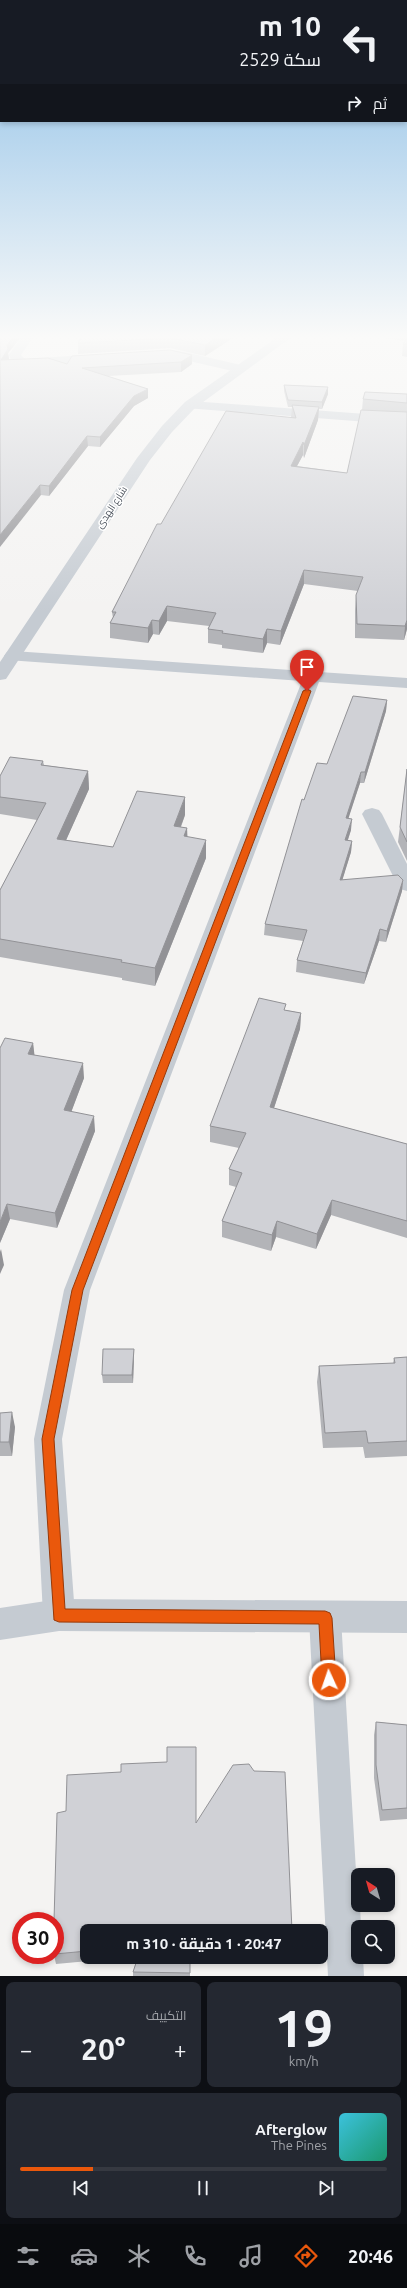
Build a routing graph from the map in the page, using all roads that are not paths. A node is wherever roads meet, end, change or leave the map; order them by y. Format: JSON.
{"nodes":[{"id":1,"x":167,"y":428,"type":"edge"},
{"id":2,"x":13,"y":656,"type":"junction"},
{"id":3,"x":0,"y":675,"type":"edge"},
{"id":4,"x":313,"y":676,"type":"junction"},
{"id":5,"x":407,"y":683,"type":"edge"},
{"id":6,"x":372,"y":814,"type":"dead end"},
{"id":7,"x":407,"y":884,"type":"edge"},
{"id":8,"x":59,"y":1615,"type":"junction"},
{"id":9,"x":407,"y":1617,"type":"edge"},
{"id":10,"x":325,"y":1618,"type":"junction"},
{"id":11,"x":0,"y":1624,"type":"edge"},
{"id":12,"x":346,"y":1976,"type":"edge"}],
"edges":[{"from":1,"to":2,"type":"street","name":"شارع الهدى"},
{"from":2,"to":3,"type":"street","name":"شارع الهدى"},
{"from":2,"to":4,"type":"street"},
{"from":4,"to":5,"type":"street"},
{"from":4,"to":8,"type":"street"},
{"from":6,"to":7,"type":"street"},
{"from":8,"to":10,"type":"street"},
{"from":8,"to":11,"type":"street"},
{"from":9,"to":10,"type":"street"},
{"from":10,"to":12,"type":"street"}]}
